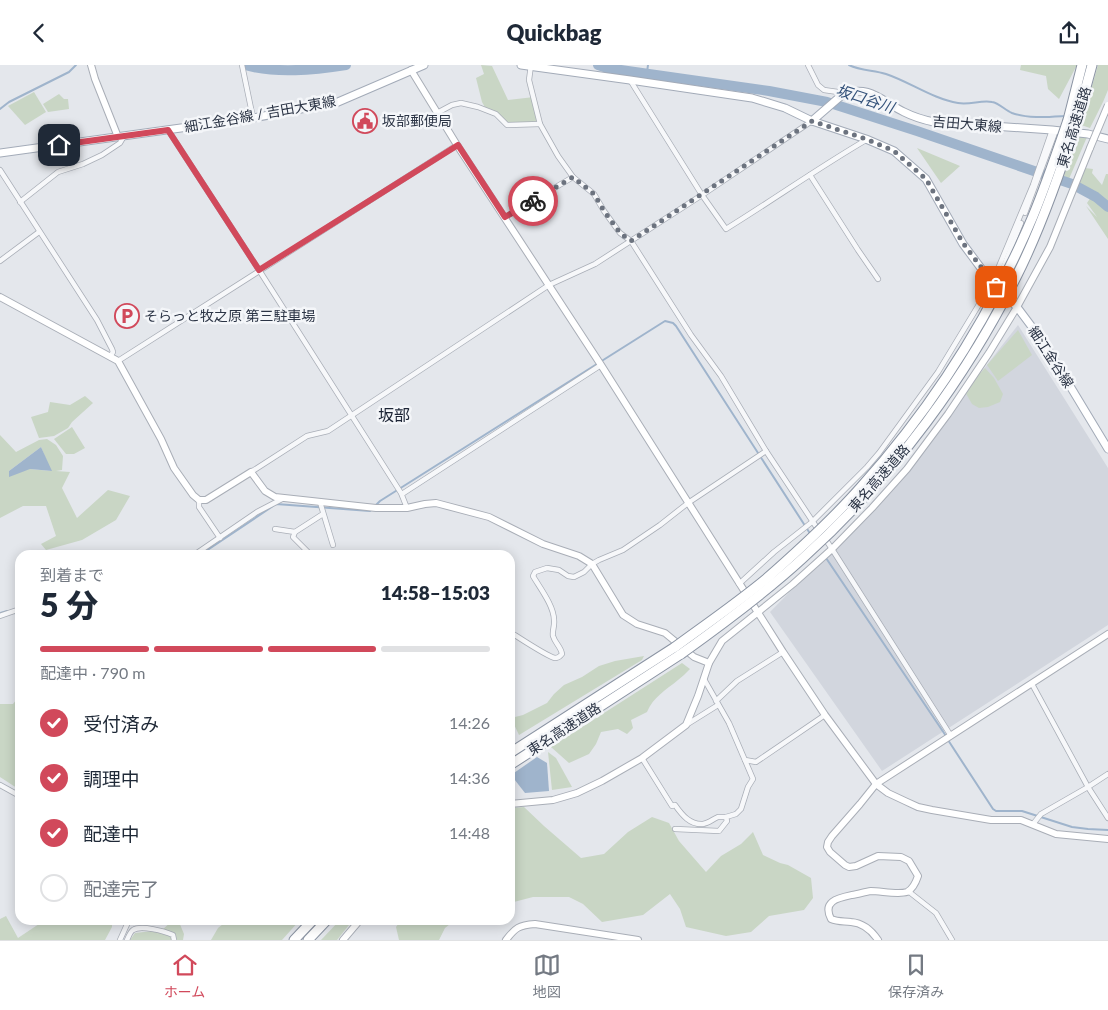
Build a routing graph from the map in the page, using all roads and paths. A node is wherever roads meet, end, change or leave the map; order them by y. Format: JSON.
{"nodes":[{"id":1,"x":91,"y":65,"type":"edge"},
{"id":2,"x":242,"y":65,"type":"edge"},
{"id":3,"x":424,"y":65,"type":"edge"},
{"id":4,"x":521,"y":65,"type":"edge"},
{"id":5,"x":808,"y":65,"type":"edge"},
{"id":6,"x":1082,"y":65,"type":"edge"},
{"id":7,"x":1092,"y":65,"type":"edge"},
{"id":8,"x":530,"y":66,"type":"edge"},
{"id":9,"x":409,"y":68,"type":"edge"},
{"id":10,"x":630,"y":80,"type":"junction"},
{"id":11,"x":844,"y":94,"type":"junction"},
{"id":12,"x":1108,"y":105,"type":"edge"},
{"id":13,"x":437,"y":113,"type":"junction"},
{"id":14,"x":253,"y":118,"type":"junction"},
{"id":15,"x":815,"y":119,"type":"junction"},
{"id":16,"x":1072,"y":120,"type":"junction"},
{"id":17,"x":540,"y":124,"type":"junction"},
{"id":18,"x":168,"y":130,"type":"junction"},
{"id":19,"x":1054,"y":130,"type":"junction"},
{"id":20,"x":121,"y":137,"type":"junction"},
{"id":21,"x":866,"y":139,"type":"junction"},
{"id":22,"x":1108,"y":139,"type":"edge"},
{"id":23,"x":458,"y":145,"type":"junction"},
{"id":24,"x":0,"y":153,"type":"edge"},
{"id":25,"x":0,"y":170,"type":"edge"},
{"id":26,"x":810,"y":175,"type":"junction"},
{"id":27,"x":573,"y":177,"type":"junction"},
{"id":28,"x":1035,"y":185,"type":"junction"},
{"id":29,"x":702,"y":195,"type":"junction"},
{"id":30,"x":20,"y":202,"type":"junction"},
{"id":31,"x":505,"y":217,"type":"junction"},
{"id":32,"x":39,"y":232,"type":"junction"},
{"id":33,"x":631,"y":241,"type":"junction"},
{"id":34,"x":0,"y":261,"type":"edge"},
{"id":35,"x":259,"y":270,"type":"junction"},
{"id":36,"x":878,"y":279,"type":"dead end"},
{"id":37,"x":550,"y":285,"type":"junction"},
{"id":38,"x":994,"y":285,"type":"junction"},
{"id":39,"x":0,"y":297,"type":"edge"},
{"id":40,"x":1017,"y":307,"type":"junction"},
{"id":41,"x":110,"y":357,"type":"junction"},
{"id":42,"x":118,"y":361,"type":"junction"},
{"id":43,"x":600,"y":363,"type":"junction"},
{"id":44,"x":351,"y":416,"type":"junction"},
{"id":45,"x":1108,"y":449,"type":"edge"},
{"id":46,"x":764,"y":452,"type":"junction"},
{"id":47,"x":252,"y":472,"type":"junction"},
{"id":48,"x":401,"y":493,"type":"junction"},
{"id":49,"x":283,"y":498,"type":"junction"},
{"id":50,"x":198,"y":500,"type":"junction"},
{"id":51,"x":320,"y":503,"type":"junction"},
{"id":52,"x":688,"y":503,"type":"junction"},
{"id":53,"x":407,"y":508,"type":"junction"},
{"id":54,"x":323,"y":512,"type":"junction"},
{"id":55,"x":810,"y":523,"type":"junction"},
{"id":56,"x":275,"y":529,"type":"dead end"},
{"id":57,"x":295,"y":532,"type":"junction"},
{"id":58,"x":220,"y":538,"type":"junction"},
{"id":59,"x":334,"y":545,"type":"dead end"},
{"id":60,"x":202,"y":550,"type":"edge"},
{"id":61,"x":305,"y":550,"type":"edge"},
{"id":62,"x":827,"y":554,"type":"junction"},
{"id":63,"x":592,"y":564,"type":"junction"},
{"id":64,"x":740,"y":584,"type":"junction"},
{"id":65,"x":15,"y":611,"type":"edge"},
{"id":66,"x":757,"y":613,"type":"junction"},
{"id":67,"x":0,"y":616,"type":"edge"},
{"id":68,"x":1108,"y":634,"type":"edge"},
{"id":69,"x":515,"y":635,"type":"edge"},
{"id":70,"x":783,"y":652,"type":"junction"},
{"id":71,"x":709,"y":663,"type":"junction"},
{"id":72,"x":704,"y":679,"type":"junction"},
{"id":73,"x":1032,"y":684,"type":"junction"},
{"id":74,"x":717,"y":703,"type":"junction"},
{"id":75,"x":826,"y":715,"type":"junction"},
{"id":76,"x":686,"y":725,"type":"junction"},
{"id":77,"x":948,"y":738,"type":"junction"},
{"id":78,"x":515,"y":750,"type":"edge"},
{"id":79,"x":642,"y":758,"type":"junction"},
{"id":80,"x":746,"y":759,"type":"junction"},
{"id":81,"x":515,"y":762,"type":"edge"},
{"id":82,"x":1108,"y":774,"type":"edge"},
{"id":83,"x":876,"y":784,"type":"junction"},
{"id":84,"x":0,"y":785,"type":"edge"},
{"id":85,"x":1088,"y":787,"type":"junction"},
{"id":86,"x":15,"y":793,"type":"edge"},
{"id":87,"x":515,"y":804,"type":"edge"},
{"id":88,"x":726,"y":817,"type":"junction"},
{"id":89,"x":1108,"y":818,"type":"edge"},
{"id":90,"x":1034,"y":823,"type":"junction"},
{"id":91,"x":675,"y":829,"type":"dead end"},
{"id":92,"x":1108,"y":839,"type":"edge"},
{"id":93,"x":908,"y":891,"type":"junction"},
{"id":94,"x":127,"y":925,"type":"edge"},
{"id":95,"x":308,"y":925,"type":"edge"},
{"id":96,"x":322,"y":925,"type":"edge"},
{"id":97,"x":356,"y":925,"type":"edge"},
{"id":98,"x":120,"y":940,"type":"edge"},
{"id":99,"x":128,"y":940,"type":"edge"},
{"id":100,"x":174,"y":940,"type":"edge"},
{"id":101,"x":294,"y":940,"type":"edge"},
{"id":102,"x":308,"y":940,"type":"edge"},
{"id":103,"x":343,"y":940,"type":"edge"},
{"id":104,"x":506,"y":940,"type":"edge"},
{"id":105,"x":638,"y":940,"type":"edge"},
{"id":106,"x":878,"y":940,"type":"edge"},
{"id":107,"x":952,"y":940,"type":"edge"}],
"edges":[{"from":1,"to":20,"type":"street"},
{"from":2,"to":14,"type":"street"},
{"from":3,"to":9,"type":"main road","name":"細江金谷線 / 吉田大東線"},
{"from":4,"to":8,"type":"main road"},
{"from":5,"to":11,"type":"street"},
{"from":6,"to":16,"type":"highway","name":"東名高速道路"},
{"from":7,"to":16,"type":"highway","name":"東名高速道路"},
{"from":8,"to":10,"type":"main road"},
{"from":8,"to":17,"type":"street"},
{"from":9,"to":13,"type":"street"},
{"from":9,"to":14,"type":"main road","name":"細江金谷線 / 吉田大東線"},
{"from":10,"to":15,"type":"main road"},
{"from":10,"to":29,"type":"street"},
{"from":11,"to":15,"type":"main road"},
{"from":11,"to":19,"type":"main road","name":"吉田大東線"},
{"from":12,"to":40,"type":"street","bridge":true},
{"from":13,"to":17,"type":"street"},
{"from":13,"to":23,"type":"street"},
{"from":14,"to":18,"type":"main road","name":"細江金谷線 / 吉田大東線"},
{"from":15,"to":21,"type":"main road","name":"細江金谷線"},
{"from":15,"to":29,"type":"street"},
{"from":16,"to":78,"type":"highway","name":"東名高速道路","bridge":true},
{"from":16,"to":81,"type":"highway","name":"東名高速道路","bridge":true},
{"from":17,"to":27,"type":"street"},
{"from":18,"to":20,"type":"main road","name":"細江金谷線 / 吉田大東線"},
{"from":18,"to":35,"type":"street"},
{"from":19,"to":22,"type":"main road","name":"吉田大東線"},
{"from":19,"to":28,"type":"street"},
{"from":19,"to":28,"type":"street"},
{"from":20,"to":24,"type":"main road","name":"細江金谷線 / 吉田大東線"},
{"from":20,"to":30,"type":"street"},
{"from":21,"to":26,"type":"street"},
{"from":21,"to":38,"type":"main road","name":"細江金谷線"},
{"from":23,"to":31,"type":"street"},
{"from":23,"to":35,"type":"street"},
{"from":25,"to":30,"type":"street"},
{"from":26,"to":29,"type":"street"},
{"from":26,"to":36,"type":"street"},
{"from":27,"to":31,"type":"street"},
{"from":27,"to":33,"type":"street"},
{"from":28,"to":38,"type":"street"},
{"from":29,"to":33,"type":"street"},
{"from":30,"to":32,"type":"street"},
{"from":31,"to":37,"type":"street"},
{"from":32,"to":34,"type":"street"},
{"from":32,"to":41,"type":"street"},
{"from":33,"to":37,"type":"street"},
{"from":33,"to":46,"type":"street"},
{"from":35,"to":42,"type":"street"},
{"from":35,"to":44,"type":"street"},
{"from":37,"to":43,"type":"street"},
{"from":37,"to":44,"type":"street"},
{"from":38,"to":40,"type":"main road","name":"細江金谷線"},
{"from":38,"to":55,"type":"street"},
{"from":39,"to":41,"type":"street"},
{"from":40,"to":45,"type":"main road","name":"細江金谷線"},
{"from":40,"to":62,"type":"street"},
{"from":41,"to":42,"type":"street"},
{"from":42,"to":50,"type":"street"},
{"from":43,"to":48,"type":"street"},
{"from":43,"to":52,"type":"street"},
{"from":44,"to":47,"type":"street"},
{"from":44,"to":48,"type":"street"},
{"from":46,"to":52,"type":"street"},
{"from":46,"to":55,"type":"street"},
{"from":47,"to":49,"type":"street"},
{"from":47,"to":50,"type":"street"},
{"from":48,"to":53,"type":"street"},
{"from":49,"to":51,"type":"street"},
{"from":49,"to":58,"type":"street"},
{"from":50,"to":58,"type":"street"},
{"from":51,"to":53,"type":"street"},
{"from":51,"to":54,"type":"street"},
{"from":52,"to":63,"type":"street"},
{"from":52,"to":64,"type":"street"},
{"from":53,"to":63,"type":"street"},
{"from":54,"to":57,"type":"street"},
{"from":54,"to":59,"type":"street"},
{"from":55,"to":62,"type":"street"},
{"from":55,"to":64,"type":"street"},
{"from":56,"to":57,"type":"street"},
{"from":57,"to":61,"type":"street"},
{"from":58,"to":60,"type":"street"},
{"from":62,"to":66,"type":"street"},
{"from":62,"to":77,"type":"street"},
{"from":63,"to":69,"type":"street"},
{"from":63,"to":71,"type":"street"},
{"from":64,"to":66,"type":"street"},
{"from":65,"to":67,"type":"street"},
{"from":66,"to":70,"type":"street"},
{"from":66,"to":71,"type":"street"},
{"from":68,"to":73,"type":"street"},
{"from":70,"to":74,"type":"street"},
{"from":70,"to":75,"type":"street"},
{"from":71,"to":72,"type":"street"},
{"from":72,"to":74,"type":"street"},
{"from":72,"to":76,"type":"street"},
{"from":73,"to":77,"type":"street"},
{"from":73,"to":85,"type":"street"},
{"from":74,"to":76,"type":"street"},
{"from":74,"to":80,"type":"street"},
{"from":75,"to":80,"type":"street"},
{"from":75,"to":83,"type":"street"},
{"from":76,"to":79,"type":"street"},
{"from":77,"to":83,"type":"street"},
{"from":79,"to":87,"type":"street"},
{"from":79,"to":88,"type":"street"},
{"from":80,"to":88,"type":"street"},
{"from":82,"to":85,"type":"street"},
{"from":83,"to":90,"type":"street"},
{"from":83,"to":93,"type":"street"},
{"from":84,"to":86,"type":"street"},
{"from":85,"to":89,"type":"street"},
{"from":85,"to":90,"type":"street"},
{"from":88,"to":91,"type":"street"},
{"from":90,"to":92,"type":"street"},
{"from":93,"to":106,"type":"street"},
{"from":93,"to":107,"type":"street"},
{"from":94,"to":98,"type":"street"},
{"from":95,"to":101,"type":"highway"},
{"from":96,"to":102,"type":"highway"},
{"from":97,"to":103,"type":"street"},
{"from":99,"to":100,"type":"street"},
{"from":104,"to":105,"type":"street"}]}
